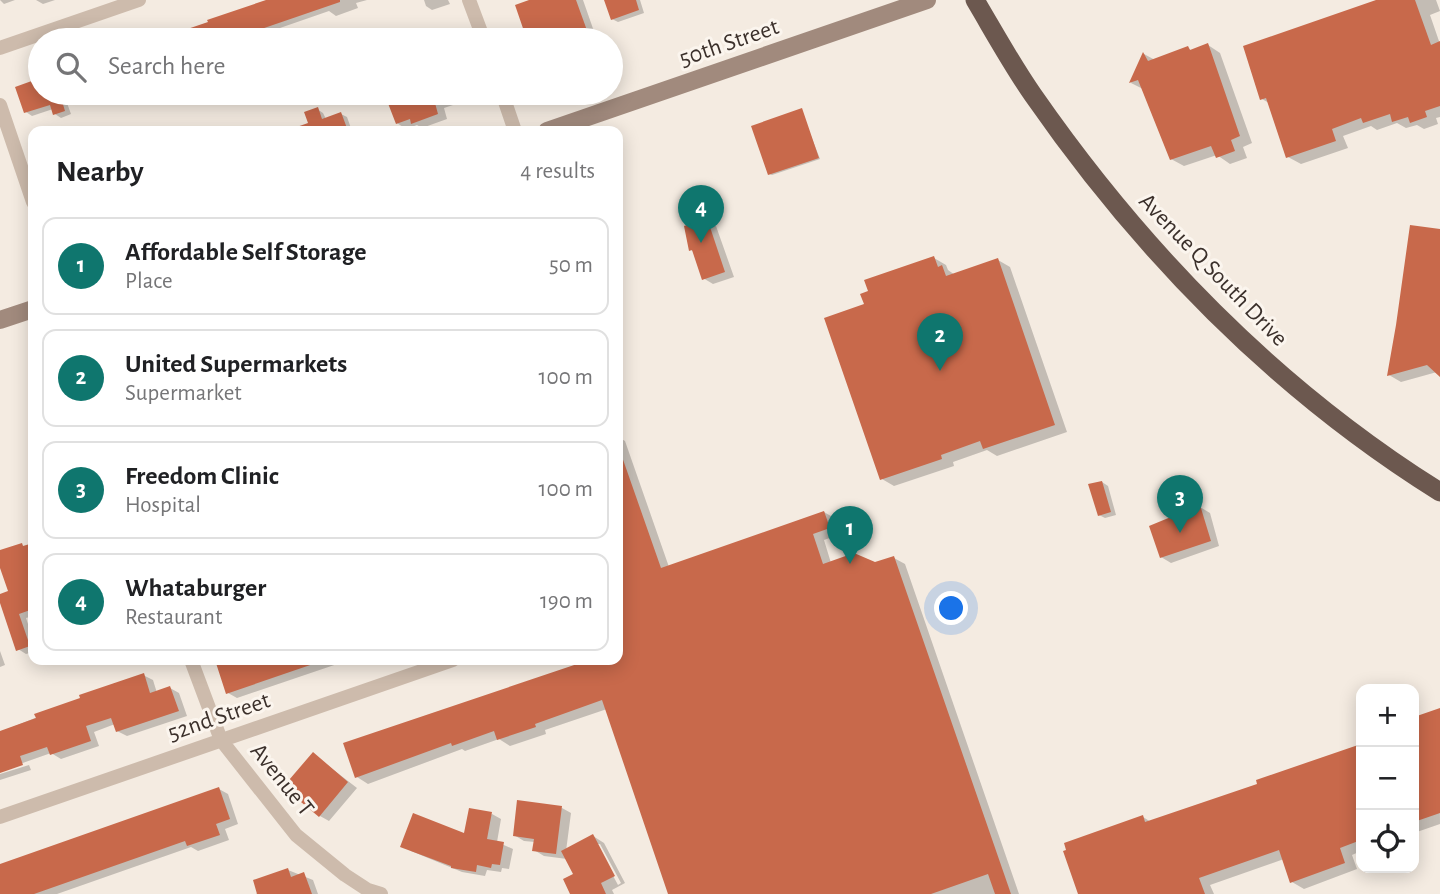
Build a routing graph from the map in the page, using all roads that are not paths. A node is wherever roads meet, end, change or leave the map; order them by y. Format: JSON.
{"nodes":[{"id":1,"x":139,"y":0,"type":"edge"},
{"id":2,"x":469,"y":0,"type":"edge"},
{"id":3,"x":927,"y":0,"type":"edge"},
{"id":4,"x":975,"y":0,"type":"edge"},
{"id":5,"x":58,"y":28,"type":"edge"},
{"id":6,"x":480,"y":28,"type":"edge"},
{"id":7,"x":28,"y":38,"type":"edge"},
{"id":8,"x":0,"y":48,"type":"edge"},
{"id":9,"x":0,"y":105,"type":"edge"},
{"id":10,"x":506,"y":105,"type":"edge"},
{"id":11,"x":622,"y":105,"type":"edge"},
{"id":12,"x":623,"y":105,"type":"edge"},
{"id":13,"x":513,"y":126,"type":"edge"},
{"id":14,"x":562,"y":126,"type":"edge"},
{"id":15,"x":28,"y":187,"type":"edge"},
{"id":16,"x":28,"y":311,"type":"edge"},
{"id":17,"x":0,"y":320,"type":"edge"},
{"id":18,"x":1440,"y":492,"type":"edge"},
{"id":19,"x":193,"y":665,"type":"edge"},
{"id":20,"x":438,"y":665,"type":"edge"},
{"id":21,"x":221,"y":740,"type":"junction"},
{"id":22,"x":0,"y":817,"type":"edge"},
{"id":23,"x":372,"y":893,"type":"edge"}],
"edges":[{"from":1,"to":5,"type":"street"},
{"from":2,"to":6,"type":"street"},
{"from":3,"to":12,"type":"main road","name":"50th Street"},
{"from":4,"to":18,"type":"highway","name":"Avenue Q South Drive"},
{"from":7,"to":8,"type":"street"},
{"from":9,"to":15,"type":"street"},
{"from":10,"to":13,"type":"street"},
{"from":11,"to":14,"type":"main road","name":"50th Street"},
{"from":16,"to":17,"type":"main road"},
{"from":19,"to":21,"type":"street","name":"Avenue T"},
{"from":20,"to":21,"type":"street","name":"52nd Street"},
{"from":21,"to":22,"type":"street","name":"52nd Street"},
{"from":21,"to":23,"type":"street","name":"Avenue T"}]}
